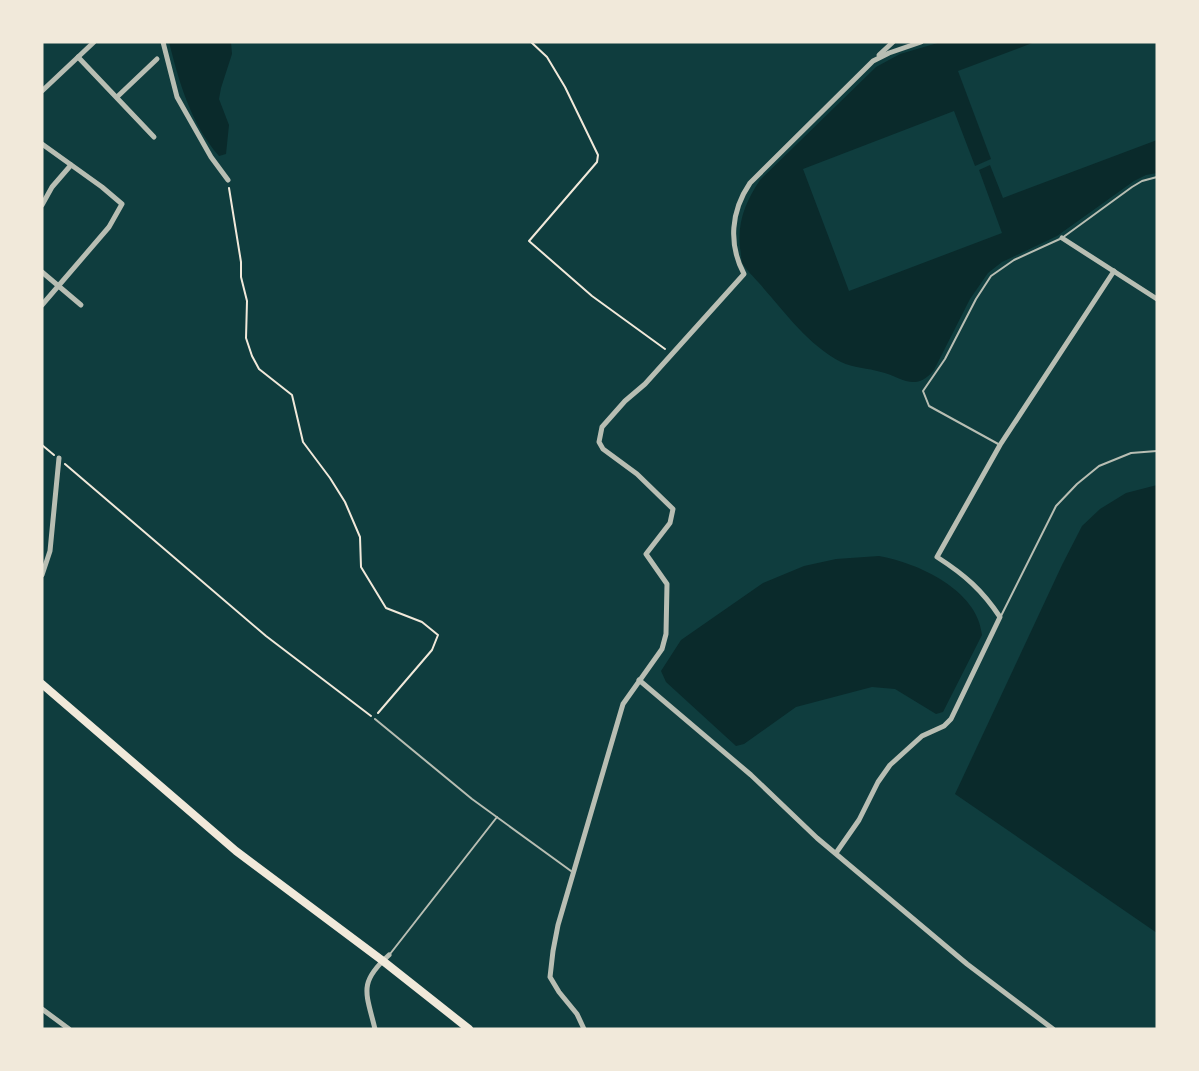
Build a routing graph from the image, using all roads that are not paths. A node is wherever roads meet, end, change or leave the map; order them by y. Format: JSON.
{"nodes":[{"id":1,"x":94,"y":42,"type":"edge"},
{"id":2,"x":163,"y":42,"type":"edge"},
{"id":3,"x":893,"y":42,"type":"edge"},
{"id":4,"x":921,"y":42,"type":"edge"},
{"id":5,"x":78,"y":57,"type":"junction"},
{"id":6,"x":157,"y":59,"type":"dead end"},
{"id":7,"x":873,"y":61,"type":"junction"},
{"id":8,"x":42,"y":91,"type":"edge"},
{"id":9,"x":117,"y":98,"type":"junction"},
{"id":10,"x":154,"y":137,"type":"dead end"},
{"id":11,"x":42,"y":144,"type":"edge"},
{"id":12,"x":70,"y":165,"type":"junction"},
{"id":13,"x":1157,"y":177,"type":"edge"},
{"id":14,"x":228,"y":180,"type":"road end"},
{"id":15,"x":42,"y":205,"type":"edge"},
{"id":16,"x":1062,"y":238,"type":"junction"},
{"id":17,"x":1114,"y":271,"type":"junction"},
{"id":18,"x":42,"y":272,"type":"edge"},
{"id":19,"x":58,"y":286,"type":"junction"},
{"id":20,"x":1157,"y":299,"type":"edge"},
{"id":21,"x":42,"y":305,"type":"edge"},
{"id":22,"x":81,"y":305,"type":"dead end"},
{"id":23,"x":1000,"y":445,"type":"junction"},
{"id":24,"x":1157,"y":451,"type":"edge"},
{"id":25,"x":58,"y":458,"type":"road end"},
{"id":26,"x":42,"y":575,"type":"edge"},
{"id":27,"x":1000,"y":617,"type":"junction"},
{"id":28,"x":639,"y":680,"type":"junction"},
{"id":29,"x":42,"y":684,"type":"edge"},
{"id":30,"x":375,"y":719,"type":"road end"},
{"id":31,"x":497,"y":817,"type":"junction"},
{"id":32,"x":836,"y":853,"type":"junction"},
{"id":33,"x":574,"y":873,"type":"junction"},
{"id":34,"x":386,"y":958,"type":"junction"},
{"id":35,"x":42,"y":1009,"type":"edge"},
{"id":36,"x":69,"y":1029,"type":"edge"},
{"id":37,"x":375,"y":1029,"type":"edge"},
{"id":38,"x":469,"y":1029,"type":"edge"},
{"id":39,"x":584,"y":1029,"type":"edge"},
{"id":40,"x":1053,"y":1029,"type":"edge"}],
"edges":[{"from":1,"to":5,"type":"street"},
{"from":2,"to":14,"type":"street"},
{"from":3,"to":7,"type":"street"},
{"from":4,"to":7,"type":"street"},
{"from":5,"to":8,"type":"street"},
{"from":5,"to":9,"type":"street"},
{"from":6,"to":9,"type":"street"},
{"from":7,"to":28,"type":"street"},
{"from":9,"to":10,"type":"street"},
{"from":11,"to":12,"type":"street"},
{"from":12,"to":15,"type":"street"},
{"from":12,"to":19,"type":"street"},
{"from":13,"to":16,"type":"lane"},
{"from":16,"to":17,"type":"street"},
{"from":16,"to":23,"type":"lane"},
{"from":17,"to":20,"type":"street"},
{"from":17,"to":23,"type":"street"},
{"from":18,"to":19,"type":"street"},
{"from":19,"to":21,"type":"street"},
{"from":19,"to":22,"type":"street"},
{"from":23,"to":27,"type":"street"},
{"from":24,"to":27,"type":"lane"},
{"from":25,"to":26,"type":"street"},
{"from":27,"to":32,"type":"street"},
{"from":28,"to":32,"type":"street"},
{"from":28,"to":33,"type":"street"},
{"from":29,"to":34,"type":"main road"},
{"from":30,"to":31,"type":"lane"},
{"from":31,"to":33,"type":"lane"},
{"from":31,"to":34,"type":"lane"},
{"from":32,"to":40,"type":"street"},
{"from":33,"to":39,"type":"street"},
{"from":34,"to":37,"type":"street"},
{"from":34,"to":38,"type":"main road"},
{"from":35,"to":36,"type":"street"}]}
